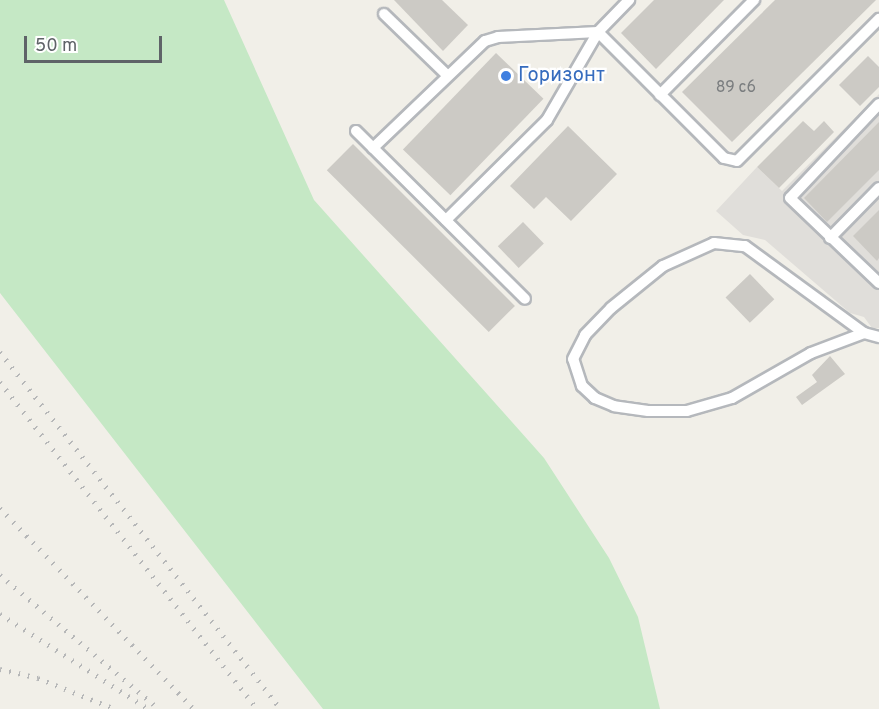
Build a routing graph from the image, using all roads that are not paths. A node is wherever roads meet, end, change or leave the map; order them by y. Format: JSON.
{"nodes":[{"id":1,"x":629,"y":0,"type":"edge"},
{"id":2,"x":754,"y":0,"type":"edge"},
{"id":3,"x":384,"y":14,"type":"dead end"},
{"id":4,"x":879,"y":19,"type":"edge"},
{"id":5,"x":598,"y":32,"type":"junction"},
{"id":6,"x":447,"y":75,"type":"junction"},
{"id":7,"x":660,"y":95,"type":"junction"},
{"id":8,"x":879,"y":104,"type":"edge"},
{"id":9,"x":356,"y":131,"type":"dead end"},
{"id":10,"x":373,"y":148,"type":"junction"},
{"id":11,"x":879,"y":188,"type":"edge"},
{"id":12,"x":446,"y":220,"type":"junction"},
{"id":13,"x":830,"y":238,"type":"junction"},
{"id":14,"x":878,"y":279,"type":"edge"},
{"id":15,"x":525,"y":299,"type":"dead end"},
{"id":16,"x":864,"y":333,"type":"junction"},
{"id":17,"x":879,"y":337,"type":"edge"}],
"edges":[{"from":1,"to":5,"type":"lane"},
{"from":2,"to":7,"type":"lane"},
{"from":3,"to":6,"type":"lane"},
{"from":4,"to":7,"type":"lane"},
{"from":5,"to":6,"type":"lane"},
{"from":5,"to":7,"type":"lane"},
{"from":5,"to":12,"type":"lane"},
{"from":6,"to":10,"type":"lane"},
{"from":8,"to":13,"type":"lane"},
{"from":9,"to":10,"type":"lane"},
{"from":10,"to":12,"type":"lane"},
{"from":11,"to":13,"type":"lane"},
{"from":12,"to":15,"type":"lane"},
{"from":13,"to":14,"type":"lane"},
{"from":16,"to":16,"type":"lane"},
{"from":16,"to":17,"type":"lane"}]}
